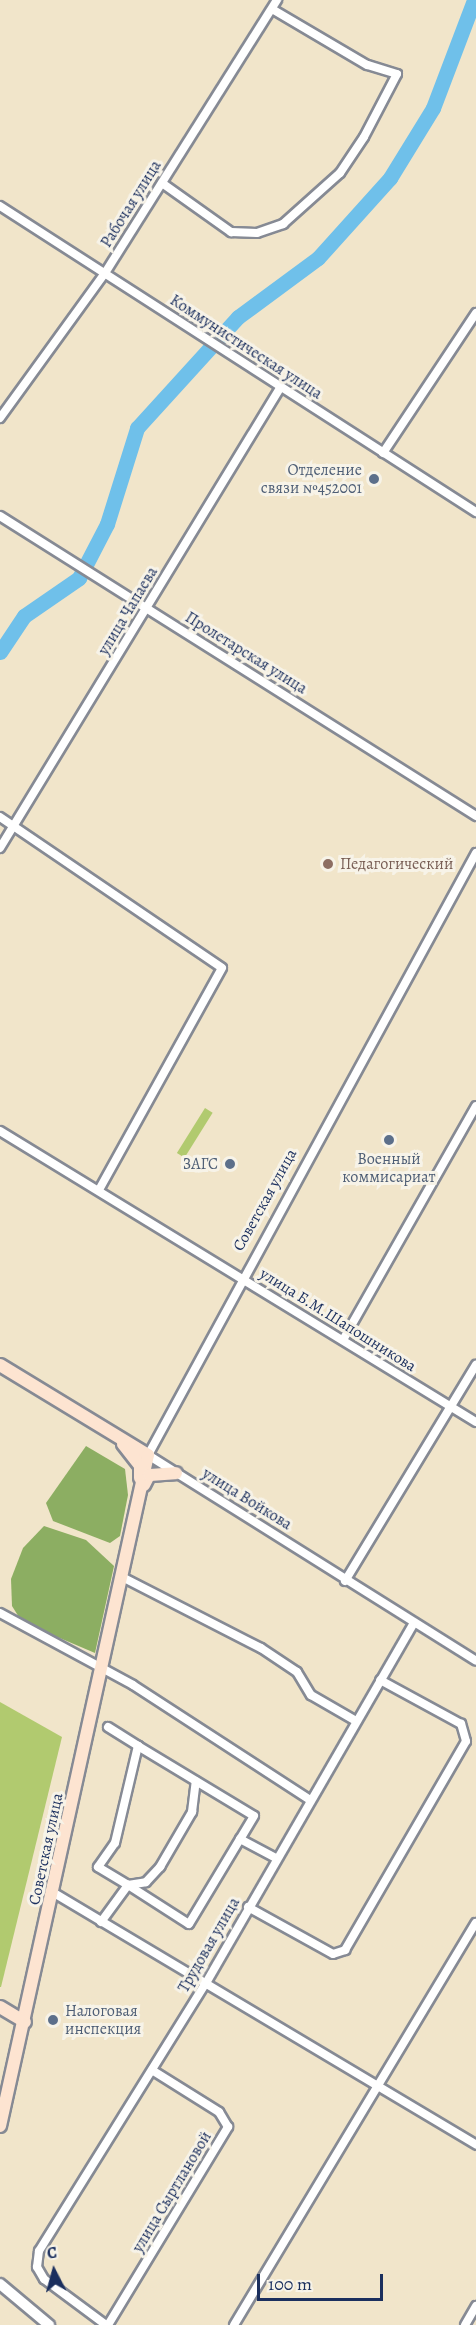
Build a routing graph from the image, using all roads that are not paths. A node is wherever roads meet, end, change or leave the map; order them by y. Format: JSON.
{"nodes":[{"id":1,"x":277,"y":0,"type":"edge"},
{"id":2,"x":272,"y":9,"type":"junction"},
{"id":3,"x":162,"y":183,"type":"junction"},
{"id":4,"x":0,"y":206,"type":"edge"},
{"id":5,"x":105,"y":273,"type":"junction"},
{"id":6,"x":476,"y":313,"type":"edge"},
{"id":7,"x":280,"y":388,"type":"junction"},
{"id":8,"x":0,"y":418,"type":"edge"},
{"id":9,"x":383,"y":453,"type":"junction"},
{"id":10,"x":476,"y":512,"type":"edge"},
{"id":11,"x":0,"y":516,"type":"edge"},
{"id":12,"x":147,"y":609,"type":"junction"},
{"id":13,"x":476,"y":816,"type":"edge"},
{"id":14,"x":0,"y":817,"type":"edge"},
{"id":15,"x":13,"y":827,"type":"junction"},
{"id":16,"x":0,"y":848,"type":"edge"},
{"id":17,"x":476,"y":853,"type":"edge"},
{"id":18,"x":475,"y":1108,"type":"edge"},
{"id":19,"x":0,"y":1131,"type":"edge"},
{"id":20,"x":99,"y":1190,"type":"junction"},
{"id":21,"x":240,"y":1277,"type":"junction"},
{"id":22,"x":343,"y":1340,"type":"junction"},
{"id":23,"x":0,"y":1365,"type":"edge"},
{"id":24,"x":476,"y":1365,"type":"edge"},
{"id":25,"x":450,"y":1407,"type":"junction"},
{"id":26,"x":476,"y":1422,"type":"edge"},
{"id":27,"x":117,"y":1437,"type":"junction"},
{"id":28,"x":148,"y":1455,"type":"junction"},
{"id":29,"x":176,"y":1473,"type":"junction"},
{"id":30,"x":141,"y":1491,"type":"junction"},
{"id":31,"x":124,"y":1578,"type":"junction"},
{"id":32,"x":345,"y":1581,"type":"junction"},
{"id":33,"x":0,"y":1613,"type":"edge"},
{"id":34,"x":413,"y":1624,"type":"junction"},
{"id":35,"x":476,"y":1661,"type":"edge"},
{"id":36,"x":103,"y":1667,"type":"junction"},
{"id":37,"x":380,"y":1680,"type":"junction"},
{"id":38,"x":356,"y":1721,"type":"junction"},
{"id":39,"x":108,"y":1727,"type":"dead end"},
{"id":40,"x":138,"y":1746,"type":"junction"},
{"id":41,"x":196,"y":1781,"type":"junction"},
{"id":42,"x":310,"y":1800,"type":"junction"},
{"id":43,"x":240,"y":1839,"type":"junction"},
{"id":44,"x":275,"y":1858,"type":"junction"},
{"id":45,"x":128,"y":1885,"type":"junction"},
{"id":46,"x":54,"y":1893,"type":"junction"},
{"id":47,"x":248,"y":1907,"type":"junction"},
{"id":48,"x":101,"y":1923,"type":"junction"},
{"id":49,"x":476,"y":1923,"type":"edge"},
{"id":50,"x":206,"y":1983,"type":"junction"},
{"id":51,"x":0,"y":2007,"type":"edge"},
{"id":52,"x":25,"y":2022,"type":"junction"},
{"id":53,"x":152,"y":2070,"type":"junction"},
{"id":54,"x":375,"y":2087,"type":"junction"},
{"id":55,"x":0,"y":2126,"type":"edge"},
{"id":56,"x":476,"y":2145,"type":"edge"},
{"id":57,"x":44,"y":2279,"type":"joint"},
{"id":58,"x":2,"y":2289,"type":"edge"},
{"id":59,"x":476,"y":2306,"type":"edge"},
{"id":60,"x":50,"y":2325,"type":"edge"},
{"id":61,"x":107,"y":2325,"type":"edge"},
{"id":62,"x":234,"y":2325,"type":"edge"},
{"id":63,"x":465,"y":2325,"type":"edge"}],
"edges":[{"from":1,"to":2,"type":"street","name":"Рабочая улица"},
{"from":2,"to":3,"type":"street","name":"Рабочая улица"},
{"from":2,"to":3,"type":"street"},
{"from":3,"to":5,"type":"street","name":"Рабочая улица"},
{"from":4,"to":5,"type":"street","name":"Коммунистическая улица"},
{"from":5,"to":7,"type":"street","name":"Коммунистическая улица"},
{"from":5,"to":8,"type":"street","name":"Рабочая улица"},
{"from":6,"to":9,"type":"street"},
{"from":7,"to":9,"type":"street","name":"Коммунистическая улица"},
{"from":7,"to":12,"type":"street","name":"улица Чапаева"},
{"from":9,"to":10,"type":"street","name":"Коммунистическая улица"},
{"from":11,"to":12,"type":"street","name":"Пролетарская улица"},
{"from":12,"to":13,"type":"street","name":"Пролетарская улица"},
{"from":12,"to":15,"type":"street","name":"улица Чапаева"},
{"from":14,"to":15,"type":"street"},
{"from":15,"to":16,"type":"street","name":"улица Чапаева"},
{"from":15,"to":20,"type":"street"},
{"from":17,"to":21,"type":"street","name":"Советская улица"},
{"from":18,"to":22,"type":"street"},
{"from":19,"to":20,"type":"street","name":"улица Б.М.Шапошникова"},
{"from":20,"to":21,"type":"street","name":"улица Б.М.Шапошникова"},
{"from":21,"to":22,"type":"street","name":"улица Б.М.Шапошникова"},
{"from":21,"to":28,"type":"street","name":"Советская улица"},
{"from":22,"to":25,"type":"street","name":"улица Б.М.Шапошникова"},
{"from":23,"to":27,"type":"main road","name":"улица Войкова"},
{"from":24,"to":25,"type":"street"},
{"from":25,"to":26,"type":"street","name":"улица Б.М.Шапошникова"},
{"from":25,"to":32,"type":"street"},
{"from":27,"to":28,"type":"main road","name":"улица Войкова"},
{"from":27,"to":30,"type":"main road"},
{"from":28,"to":29,"type":"street","name":"улица Войкова"},
{"from":28,"to":30,"type":"main road","name":"Советская улица"},
{"from":29,"to":30,"type":"main road"},
{"from":29,"to":32,"type":"street","name":"улица Войкова"},
{"from":30,"to":31,"type":"main road","name":"Советская улица"},
{"from":31,"to":36,"type":"main road","name":"Советская улица"},
{"from":31,"to":38,"type":"street"},
{"from":32,"to":34,"type":"street","name":"улица Войкова"},
{"from":33,"to":36,"type":"street"},
{"from":34,"to":35,"type":"street","name":"улица Войкова"},
{"from":34,"to":37,"type":"street","name":"Трудовая улица"},
{"from":36,"to":42,"type":"street"},
{"from":36,"to":46,"type":"main road","name":"Советская улица"},
{"from":37,"to":38,"type":"street","name":"Трудовая улица"},
{"from":37,"to":47,"type":"street"},
{"from":38,"to":42,"type":"street","name":"Трудовая улица"},
{"from":39,"to":40,"type":"street"},
{"from":40,"to":41,"type":"street"},
{"from":40,"to":45,"type":"street"},
{"from":41,"to":43,"type":"street"},
{"from":41,"to":45,"type":"street"},
{"from":42,"to":44,"type":"street","name":"Трудовая улица"},
{"from":43,"to":44,"type":"street"},
{"from":43,"to":45,"type":"street"},
{"from":44,"to":47,"type":"street","name":"Трудовая улица"},
{"from":45,"to":48,"type":"street"},
{"from":46,"to":48,"type":"street"},
{"from":46,"to":52,"type":"main road","name":"Советская улица"},
{"from":47,"to":50,"type":"street","name":"Трудовая улица"},
{"from":48,"to":50,"type":"street"},
{"from":49,"to":54,"type":"street"},
{"from":50,"to":53,"type":"street","name":"Трудовая улица"},
{"from":50,"to":54,"type":"street"},
{"from":51,"to":52,"type":"main road"},
{"from":52,"to":55,"type":"main road","name":"Советская улица"},
{"from":53,"to":57,"type":"street","name":"Трудовая улица"},
{"from":53,"to":61,"type":"street","name":"улица Сыртлановой"},
{"from":54,"to":56,"type":"street"},
{"from":54,"to":62,"type":"street"},
{"from":57,"to":61,"type":"street","name":"улица Сыртлановой"},
{"from":58,"to":60,"type":"street"},
{"from":59,"to":63,"type":"street"}]}
